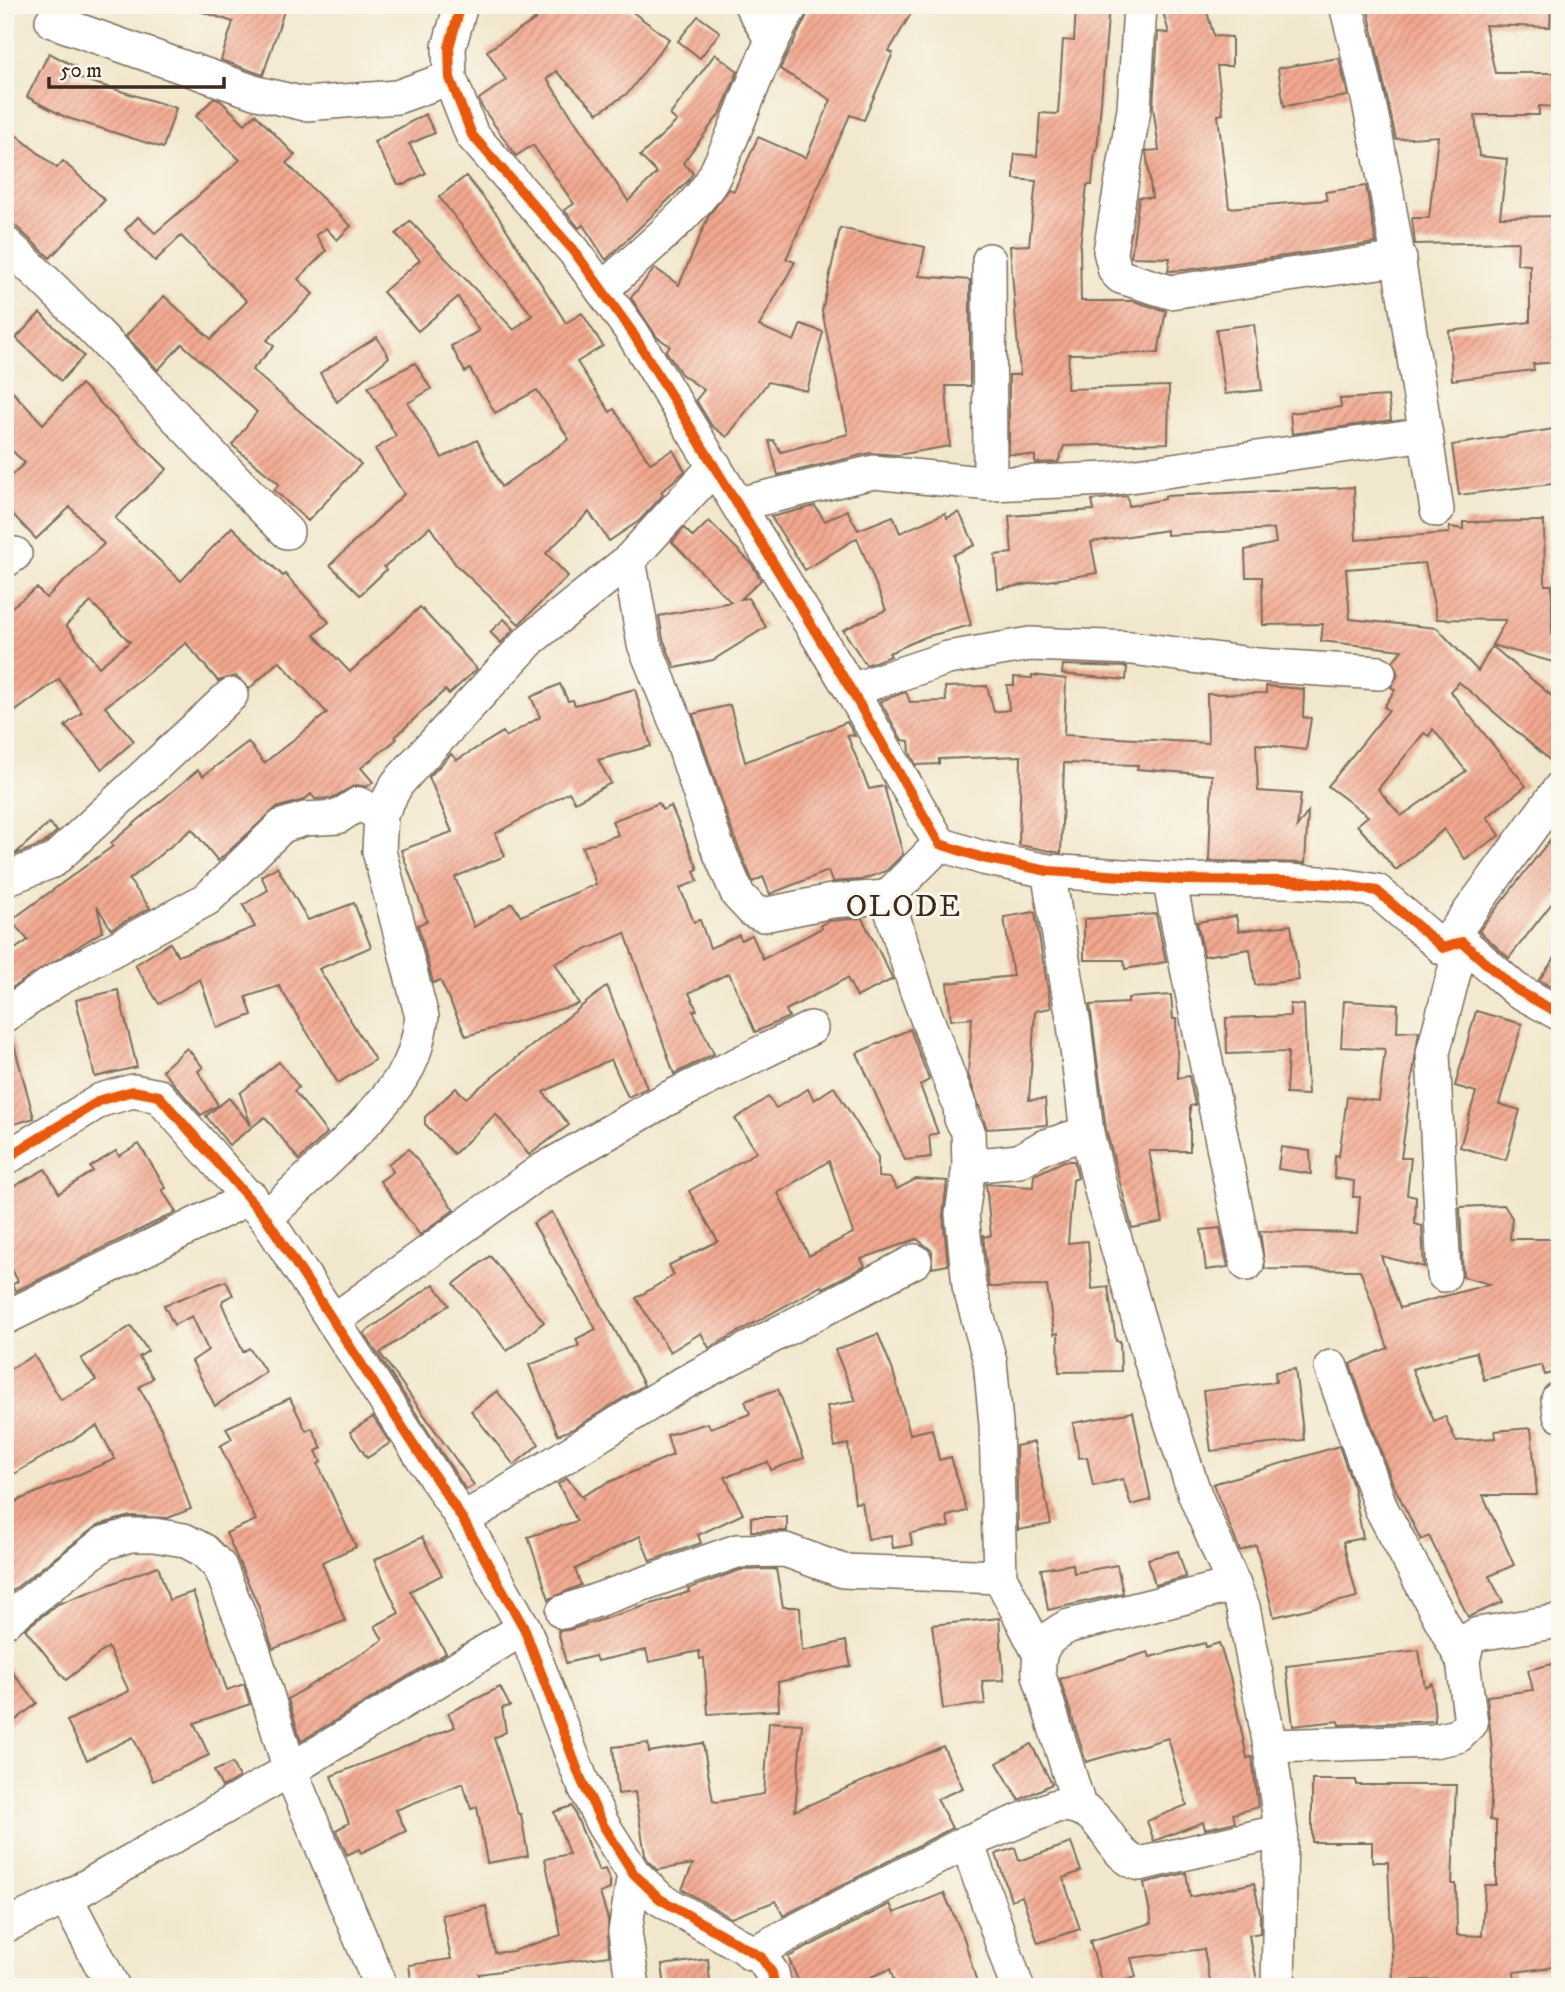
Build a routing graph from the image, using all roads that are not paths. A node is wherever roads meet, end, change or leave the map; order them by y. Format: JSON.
{"nodes":[{"id":1,"x":461,"y":5,"type":"edge"},
{"id":2,"x":751,"y":5,"type":"edge"},
{"id":3,"x":792,"y":5,"type":"edge"},
{"id":4,"x":1140,"y":5,"type":"edge"},
{"id":5,"x":1346,"y":5,"type":"edge"},
{"id":6,"x":52,"y":21,"type":"dead end"},
{"id":7,"x":771,"y":39,"type":"junction"},
{"id":8,"x":450,"y":78,"type":"junction"},
{"id":9,"x":5,"y":243,"type":"edge"},
{"id":10,"x":1400,"y":259,"type":"junction"},
{"id":11,"x":989,"y":260,"type":"dead end"},
{"id":12,"x":602,"y":289,"type":"junction"},
{"id":13,"x":1426,"y":434,"type":"junction"},
{"id":14,"x":715,"y":466,"type":"junction"},
{"id":15,"x":990,"y":484,"type":"junction"},
{"id":16,"x":738,"y":504,"type":"junction"},
{"id":17,"x":1437,"y":510,"type":"dead end"},
{"id":18,"x":287,"y":532,"type":"dead end"},
{"id":19,"x":629,"y":560,"type":"junction"},
{"id":20,"x":1379,"y":673,"type":"dead end"},
{"id":21,"x":850,"y":690,"type":"junction"},
{"id":22,"x":231,"y":695,"type":"dead end"},
{"id":23,"x":1560,"y":788,"type":"edge"},
{"id":24,"x":381,"y":814,"type":"junction"},
{"id":25,"x":940,"y":844,"type":"junction"},
{"id":26,"x":1048,"y":871,"type":"junction"},
{"id":27,"x":1169,"y":878,"type":"junction"},
{"id":28,"x":5,"y":879,"type":"edge"},
{"id":29,"x":887,"y":897,"type":"junction"},
{"id":30,"x":1452,"y":945,"type":"junction"},
{"id":31,"x":1560,"y":1014,"type":"edge"},
{"id":32,"x":5,"y":1015,"type":"edge"},
{"id":33,"x":811,"y":1028,"type":"dead end"},
{"id":34,"x":1087,"y":1132,"type":"junction"},
{"id":35,"x":5,"y":1159,"type":"edge"},
{"id":36,"x":969,"y":1166,"type":"junction"},
{"id":37,"x":259,"y":1207,"type":"junction"},
{"id":38,"x":915,"y":1261,"type":"dead end"},
{"id":39,"x":1247,"y":1264,"type":"dead end"},
{"id":40,"x":1444,"y":1275,"type":"dead end"},
{"id":41,"x":5,"y":1318,"type":"edge"},
{"id":42,"x":333,"y":1321,"type":"junction"},
{"id":43,"x":1331,"y":1367,"type":"dead end"},
{"id":44,"x":463,"y":1520,"type":"junction"},
{"id":45,"x":1000,"y":1577,"type":"junction"},
{"id":46,"x":1234,"y":1584,"type":"junction"},
{"id":47,"x":563,"y":1612,"type":"dead end"},
{"id":48,"x":5,"y":1621,"type":"edge"},
{"id":49,"x":1560,"y":1621,"type":"edge"},
{"id":50,"x":524,"y":1628,"type":"junction"},
{"id":51,"x":1039,"y":1653,"type":"junction"},
{"id":52,"x":1463,"y":1661,"type":"junction"},
{"id":53,"x":1270,"y":1746,"type":"junction"},
{"id":54,"x":290,"y":1770,"type":"junction"},
{"id":55,"x":1080,"y":1809,"type":"junction"},
{"id":56,"x":1281,"y":1831,"type":"junction"},
{"id":57,"x":967,"y":1842,"type":"junction"},
{"id":58,"x":634,"y":1874,"type":"junction"},
{"id":59,"x":66,"y":1898,"type":"junction"},
{"id":60,"x":5,"y":1926,"type":"edge"},
{"id":61,"x":751,"y":1954,"type":"junction"},
{"id":62,"x":113,"y":1987,"type":"edge"},
{"id":63,"x":381,"y":1987,"type":"edge"},
{"id":64,"x":633,"y":1987,"type":"edge"},
{"id":65,"x":775,"y":1987,"type":"edge"},
{"id":66,"x":1017,"y":1987,"type":"edge"},
{"id":67,"x":1278,"y":1987,"type":"edge"}],
"edges":[{"from":1,"to":8,"type":"street"},
{"from":2,"to":7,"type":"street"},
{"from":3,"to":7,"type":"street"},
{"from":4,"to":10,"type":"street"},
{"from":5,"to":10,"type":"street"},
{"from":6,"to":8,"type":"street"},
{"from":7,"to":12,"type":"street"},
{"from":8,"to":12,"type":"street"},
{"from":9,"to":18,"type":"street"},
{"from":10,"to":13,"type":"street"},
{"from":11,"to":15,"type":"street"},
{"from":12,"to":14,"type":"street"},
{"from":13,"to":15,"type":"street"},
{"from":13,"to":17,"type":"street"},
{"from":14,"to":16,"type":"street"},
{"from":14,"to":19,"type":"street"},
{"from":15,"to":16,"type":"street"},
{"from":16,"to":21,"type":"street"},
{"from":19,"to":24,"type":"street"},
{"from":19,"to":29,"type":"street"},
{"from":20,"to":21,"type":"street"},
{"from":21,"to":25,"type":"street"},
{"from":22,"to":28,"type":"street"},
{"from":23,"to":30,"type":"street"},
{"from":24,"to":32,"type":"street"},
{"from":24,"to":37,"type":"street"},
{"from":25,"to":26,"type":"street"},
{"from":25,"to":29,"type":"street"},
{"from":26,"to":27,"type":"street"},
{"from":26,"to":34,"type":"street"},
{"from":27,"to":30,"type":"street"},
{"from":27,"to":39,"type":"street"},
{"from":29,"to":36,"type":"street"},
{"from":30,"to":31,"type":"street"},
{"from":30,"to":40,"type":"street"},
{"from":33,"to":42,"type":"street"},
{"from":34,"to":36,"type":"street"},
{"from":34,"to":46,"type":"street"},
{"from":35,"to":37,"type":"street"},
{"from":36,"to":45,"type":"street"},
{"from":37,"to":41,"type":"street"},
{"from":37,"to":42,"type":"street"},
{"from":38,"to":44,"type":"street"},
{"from":42,"to":44,"type":"street"},
{"from":43,"to":52,"type":"street"},
{"from":44,"to":50,"type":"street"},
{"from":45,"to":47,"type":"street"},
{"from":45,"to":51,"type":"street"},
{"from":46,"to":51,"type":"street"},
{"from":46,"to":53,"type":"street"},
{"from":48,"to":54,"type":"street"},
{"from":49,"to":52,"type":"street"},
{"from":50,"to":54,"type":"street"},
{"from":50,"to":58,"type":"street"},
{"from":51,"to":55,"type":"street"},
{"from":52,"to":53,"type":"street"},
{"from":53,"to":56,"type":"street"},
{"from":54,"to":59,"type":"street"},
{"from":54,"to":63,"type":"street"},
{"from":55,"to":56,"type":"street"},
{"from":55,"to":57,"type":"street"},
{"from":56,"to":67,"type":"street"},
{"from":57,"to":61,"type":"street"},
{"from":57,"to":66,"type":"street"},
{"from":58,"to":61,"type":"street"},
{"from":58,"to":64,"type":"street"},
{"from":59,"to":60,"type":"street"},
{"from":59,"to":62,"type":"street"},
{"from":61,"to":65,"type":"street"}]}
